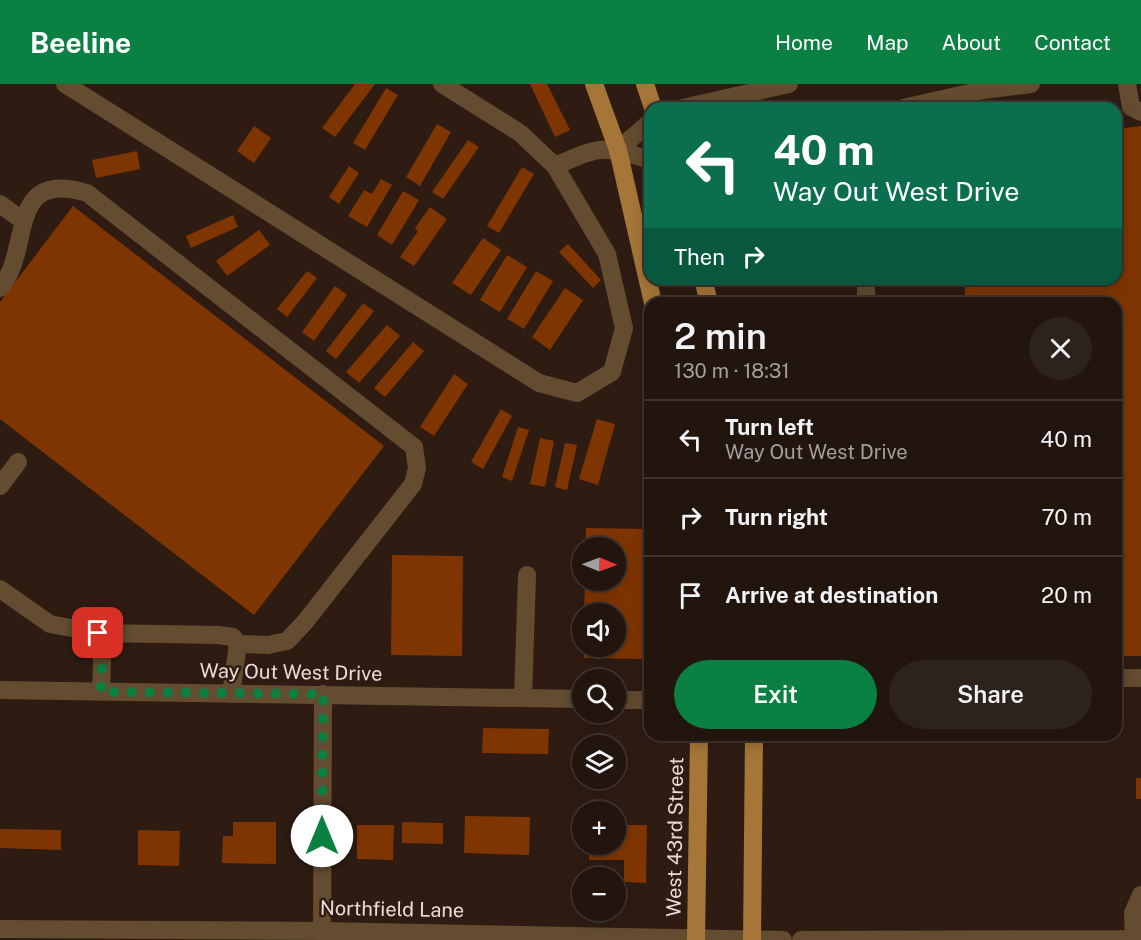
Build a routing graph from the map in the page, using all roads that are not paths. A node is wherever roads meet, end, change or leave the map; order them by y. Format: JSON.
{"nodes":[{"id":1,"x":65,"y":84,"type":"edge"},
{"id":2,"x":442,"y":84,"type":"edge"},
{"id":3,"x":594,"y":84,"type":"edge"},
{"id":4,"x":645,"y":84,"type":"edge"},
{"id":5,"x":789,"y":84,"type":"edge"},
{"id":6,"x":1031,"y":84,"type":"edge"},
{"id":7,"x":1127,"y":84,"type":"edge"},
{"id":8,"x":651,"y":102,"type":"edge"},
{"id":9,"x":710,"y":102,"type":"edge"},
{"id":10,"x":930,"y":102,"type":"edge"},
{"id":11,"x":1141,"y":112,"type":"edge"},
{"id":12,"x":644,"y":127,"type":"edge"},
{"id":13,"x":618,"y":150,"type":"junction"},
{"id":14,"x":644,"y":158,"type":"edge"},
{"id":15,"x":555,"y":166,"type":"junction"},
{"id":16,"x":0,"y":204,"type":"edge"},
{"id":17,"x":22,"y":220,"type":"junction"},
{"id":18,"x":644,"y":264,"type":"edge"},
{"id":19,"x":0,"y":288,"type":"edge"},
{"id":20,"x":18,"y":462,"type":"dead end"},
{"id":21,"x":0,"y":486,"type":"edge"},
{"id":22,"x":527,"y":575,"type":"dead end"},
{"id":23,"x":0,"y":589,"type":"edge"},
{"id":24,"x":98,"y":633,"type":"junction"},
{"id":25,"x":238,"y":644,"type":"junction"},
{"id":26,"x":1122,"y":678,"type":"edge"},
{"id":27,"x":1141,"y":678,"type":"edge"},
{"id":28,"x":0,"y":690,"type":"edge"},
{"id":29,"x":101,"y":692,"type":"junction"},
{"id":30,"x":231,"y":694,"type":"junction"},
{"id":31,"x":323,"y":694,"type":"junction"},
{"id":32,"x":523,"y":698,"type":"junction"},
{"id":33,"x":572,"y":699,"type":"edge"},
{"id":34,"x":626,"y":700,"type":"edge"},
{"id":35,"x":644,"y":700,"type":"edge"},
{"id":36,"x":699,"y":741,"type":"edge"},
{"id":37,"x":754,"y":741,"type":"edge"},
{"id":38,"x":1141,"y":895,"type":"edge"},
{"id":39,"x":0,"y":929,"type":"edge"},
{"id":40,"x":322,"y":935,"type":"edge"},
{"id":41,"x":573,"y":937,"type":"edge"},
{"id":42,"x":696,"y":939,"type":"edge"},
{"id":43,"x":896,"y":939,"type":"edge"},
{"id":44,"x":752,"y":940,"type":"edge"},
{"id":45,"x":783,"y":940,"type":"edge"},
{"id":46,"x":801,"y":940,"type":"edge"},
{"id":47,"x":1134,"y":940,"type":"edge"}],
"edges":[{"from":1,"to":15,"type":"street"},
{"from":2,"to":15,"type":"street"},
{"from":3,"to":13,"type":"main road"},
{"from":4,"to":8,"type":"main road"},
{"from":5,"to":9,"type":"street"},
{"from":6,"to":10,"type":"street"},
{"from":7,"to":11,"type":"street"},
{"from":12,"to":13,"type":"street"},
{"from":13,"to":14,"type":"street"},
{"from":13,"to":15,"type":"street"},
{"from":13,"to":18,"type":"main road"},
{"from":16,"to":17,"type":"street"},
{"from":17,"to":19,"type":"street"},
{"from":17,"to":25,"type":"street"},
{"from":20,"to":21,"type":"street"},
{"from":22,"to":32,"type":"street"},
{"from":23,"to":24,"type":"street"},
{"from":24,"to":25,"type":"street"},
{"from":24,"to":29,"type":"street"},
{"from":25,"to":30,"type":"street"},
{"from":26,"to":27,"type":"street"},
{"from":28,"to":29,"type":"street","name":"Way Out West Drive"},
{"from":29,"to":30,"type":"street","name":"Way Out West Drive"},
{"from":30,"to":31,"type":"street","name":"Way Out West Drive"},
{"from":31,"to":32,"type":"street","name":"Way Out West Drive"},
{"from":31,"to":40,"type":"street"},
{"from":32,"to":33,"type":"street","name":"Way Out West Drive"},
{"from":34,"to":35,"type":"street"},
{"from":36,"to":42,"type":"main road","name":"West 43rd Street"},
{"from":37,"to":44,"type":"main road"},
{"from":38,"to":47,"type":"street"},
{"from":39,"to":40,"type":"street","name":"Northfield Lane"},
{"from":40,"to":41,"type":"street","name":"Northfield Lane"},
{"from":41,"to":42,"type":"street","name":"Northfield Lane"},
{"from":42,"to":44,"type":"street","name":"Northfield Lane"},
{"from":43,"to":46,"type":"street"},
{"from":43,"to":47,"type":"street"},
{"from":44,"to":45,"type":"street","name":"Northfield Lane"}]}
